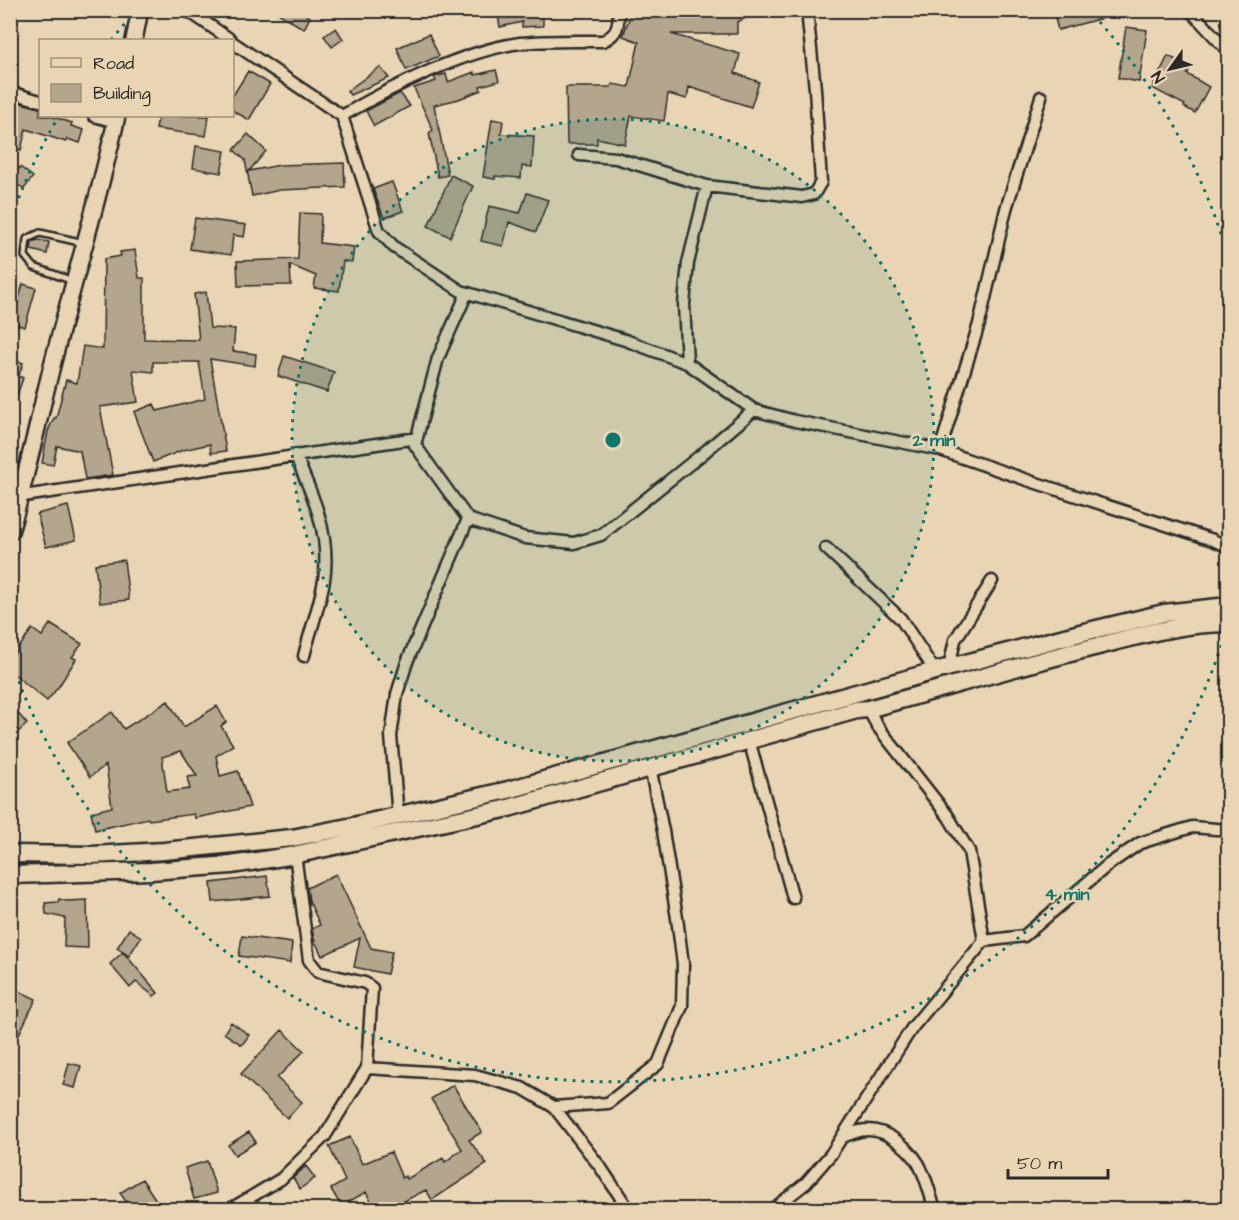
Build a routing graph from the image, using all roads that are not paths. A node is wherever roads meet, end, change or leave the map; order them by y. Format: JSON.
{"nodes":[{"id":1,"x":140,"y":10,"type":"edge"},
{"id":2,"x":187,"y":10,"type":"edge"},
{"id":3,"x":619,"y":10,"type":"edge"},
{"id":4,"x":807,"y":10,"type":"edge"},
{"id":5,"x":1190,"y":10,"type":"edge"},
{"id":6,"x":134,"y":39,"type":"edge"},
{"id":7,"x":229,"y":39,"type":"edge"},
{"id":8,"x":234,"y":42,"type":"edge"},
{"id":9,"x":1228,"y":51,"type":"edge"},
{"id":10,"x":10,"y":92,"type":"edge"},
{"id":11,"x":1041,"y":97,"type":"dead end"},
{"id":12,"x":39,"y":101,"type":"edge"},
{"id":13,"x":342,"y":116,"type":"junction"},
{"id":14,"x":117,"y":118,"type":"edge"},
{"id":15,"x":579,"y":155,"type":"dead end"},
{"id":16,"x":706,"y":186,"type":"junction"},
{"id":17,"x":85,"y":243,"type":"junction"},
{"id":18,"x":74,"y":281,"type":"junction"},
{"id":19,"x":466,"y":293,"type":"junction"},
{"id":20,"x":687,"y":363,"type":"junction"},
{"id":21,"x":754,"y":410,"type":"junction"},
{"id":22,"x":417,"y":438,"type":"junction"},
{"id":23,"x":940,"y":450,"type":"junction"},
{"id":24,"x":295,"y":455,"type":"junction"},
{"id":25,"x":16,"y":497,"type":"edge"},
{"id":26,"x":468,"y":519,"type":"junction"},
{"id":27,"x":10,"y":532,"type":"edge"},
{"id":28,"x":1228,"y":547,"type":"edge"},
{"id":29,"x":826,"y":548,"type":"dead end"},
{"id":30,"x":992,"y":581,"type":"dead end"},
{"id":31,"x":1228,"y":606,"type":"edge"},
{"id":32,"x":1228,"y":623,"type":"edge"},
{"id":33,"x":304,"y":656,"type":"dead end"},
{"id":34,"x":942,"y":669,"type":"junction"},
{"id":35,"x":868,"y":709,"type":"junction"},
{"id":36,"x":749,"y":740,"type":"junction"},
{"id":37,"x":650,"y":767,"type":"junction"},
{"id":38,"x":398,"y":816,"type":"junction"},
{"id":39,"x":1228,"y":830,"type":"edge"},
{"id":40,"x":10,"y":854,"type":"edge"},
{"id":41,"x":295,"y":854,"type":"junction"},
{"id":42,"x":10,"y":875,"type":"edge"},
{"id":43,"x":793,"y":898,"type":"dead end"},
{"id":44,"x":984,"y":941,"type":"junction"},
{"id":45,"x":367,"y":1068,"type":"junction"},
{"id":46,"x":554,"y":1107,"type":"junction"},
{"id":47,"x":842,"y":1137,"type":"junction"},
{"id":48,"x":229,"y":1209,"type":"edge"},
{"id":49,"x":629,"y":1209,"type":"edge"},
{"id":50,"x":772,"y":1209,"type":"edge"},
{"id":51,"x":935,"y":1209,"type":"edge"}],
"edges":[{"from":1,"to":6,"type":"main road"},
{"from":2,"to":7,"type":"street"},
{"from":3,"to":13,"type":"street"},
{"from":4,"to":16,"type":"street"},
{"from":5,"to":9,"type":"street"},
{"from":8,"to":13,"type":"street"},
{"from":10,"to":12,"type":"street"},
{"from":11,"to":23,"type":"street"},
{"from":13,"to":19,"type":"street"},
{"from":14,"to":17,"type":"main road"},
{"from":15,"to":16,"type":"street"},
{"from":16,"to":20,"type":"street"},
{"from":17,"to":18,"type":"main road"},
{"from":17,"to":18,"type":"lane"},
{"from":18,"to":25,"type":"main road"},
{"from":19,"to":20,"type":"street"},
{"from":19,"to":22,"type":"street"},
{"from":20,"to":21,"type":"street"},
{"from":21,"to":23,"type":"street"},
{"from":21,"to":26,"type":"street"},
{"from":22,"to":24,"type":"street"},
{"from":22,"to":26,"type":"street"},
{"from":23,"to":28,"type":"street"},
{"from":24,"to":25,"type":"street"},
{"from":24,"to":33,"type":"street"},
{"from":25,"to":27,"type":"main road"},
{"from":26,"to":38,"type":"street"},
{"from":29,"to":34,"type":"street"},
{"from":30,"to":34,"type":"street"},
{"from":31,"to":34,"type":"main road"},
{"from":32,"to":35,"type":"main road"},
{"from":34,"to":38,"type":"main road"},
{"from":35,"to":36,"type":"main road"},
{"from":35,"to":44,"type":"street"},
{"from":36,"to":37,"type":"main road"},
{"from":36,"to":43,"type":"street"},
{"from":37,"to":41,"type":"main road"},
{"from":37,"to":46,"type":"street"},
{"from":38,"to":40,"type":"main road"},
{"from":39,"to":44,"type":"street"},
{"from":41,"to":42,"type":"main road"},
{"from":41,"to":45,"type":"street"},
{"from":44,"to":47,"type":"street"},
{"from":45,"to":46,"type":"street"},
{"from":45,"to":48,"type":"street"},
{"from":46,"to":49,"type":"street"},
{"from":47,"to":50,"type":"street"},
{"from":47,"to":51,"type":"street"}]}
